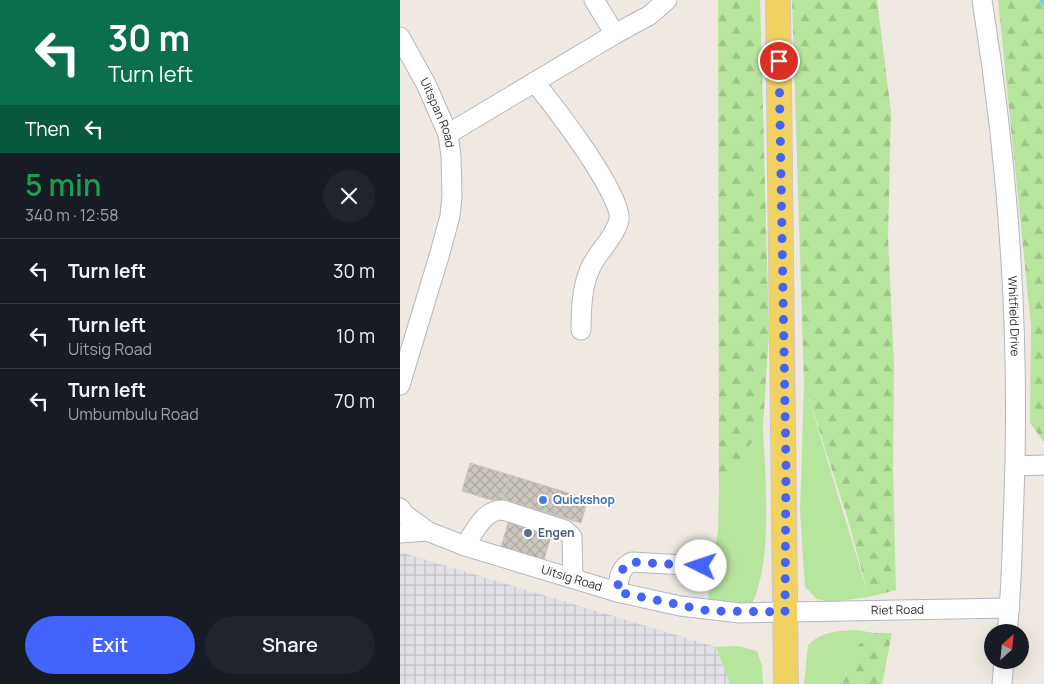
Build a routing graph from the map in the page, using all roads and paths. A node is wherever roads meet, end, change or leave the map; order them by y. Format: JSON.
{"nodes":[{"id":1,"x":594,"y":0,"type":"edge"},
{"id":2,"x":667,"y":0,"type":"edge"},
{"id":3,"x":778,"y":0,"type":"edge"},
{"id":4,"x":982,"y":0,"type":"edge"},
{"id":5,"x":615,"y":34,"type":"junction"},
{"id":6,"x":400,"y":37,"type":"edge"},
{"id":7,"x":534,"y":82,"type":"junction"},
{"id":8,"x":448,"y":134,"type":"junction"},
{"id":9,"x":581,"y":330,"type":"dead end"},
{"id":10,"x":400,"y":385,"type":"edge"},
{"id":11,"x":1044,"y":465,"type":"edge"},
{"id":12,"x":1016,"y":466,"type":"junction"},
{"id":13,"x":400,"y":508,"type":"edge"},
{"id":14,"x":427,"y":531,"type":"junction"},
{"id":15,"x":400,"y":532,"type":"edge"},
{"id":16,"x":465,"y":546,"type":"junction"},
{"id":17,"x":701,"y":566,"type":"dead end"},
{"id":18,"x":573,"y":578,"type":"junction"},
{"id":19,"x":617,"y":592,"type":"junction"},
{"id":20,"x":1010,"y":608,"type":"junction"},
{"id":21,"x":785,"y":612,"type":"junction"},
{"id":22,"x":1008,"y":624,"type":"edge"},
{"id":23,"x":1003,"y":669,"type":"edge"},
{"id":24,"x":786,"y":684,"type":"edge"},
{"id":25,"x":1002,"y":684,"type":"edge"}],
"edges":[{"from":1,"to":5,"type":"street"},
{"from":2,"to":5,"type":"street"},
{"from":3,"to":21,"type":"main road"},
{"from":4,"to":12,"type":"street","name":"Whitfield Drive"},
{"from":5,"to":7,"type":"street"},
{"from":6,"to":8,"type":"street","name":"Uitspan Road"},
{"from":7,"to":8,"type":"street"},
{"from":7,"to":9,"type":"street"},
{"from":8,"to":10,"type":"street","name":"Uitspan Road"},
{"from":11,"to":12,"type":"street"},
{"from":12,"to":20,"type":"street","name":"Whitfield Drive"},
{"from":13,"to":14,"type":"street","name":"Uitsig Road"},
{"from":14,"to":15,"type":"street"},
{"from":14,"to":16,"type":"street","name":"Uitsig Road"},
{"from":16,"to":18,"type":"street","name":"Uitsig Road"},
{"from":16,"to":18,"type":"street"},
{"from":17,"to":19,"type":"street"},
{"from":18,"to":19,"type":"street","name":"Uitsig Road"},
{"from":19,"to":21,"type":"street","name":"Uitsig Road"},
{"from":20,"to":21,"type":"street","name":"Riet Road"},
{"from":20,"to":22,"type":"street","name":"Whitfield Drive"},
{"from":21,"to":24,"type":"main road"},
{"from":23,"to":25,"type":"street"}]}
